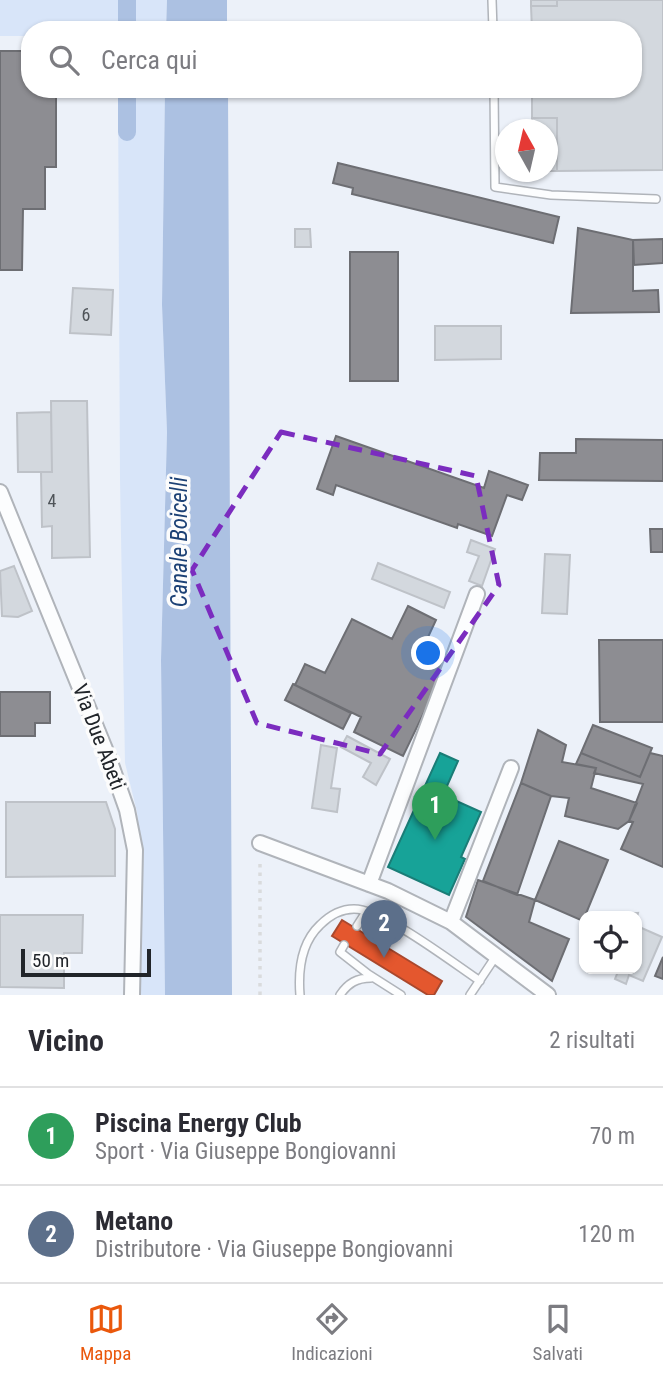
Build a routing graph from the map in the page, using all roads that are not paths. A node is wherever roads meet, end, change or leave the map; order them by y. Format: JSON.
{"nodes":[{"id":1,"x":492,"y":0,"type":"edge"},
{"id":2,"x":493,"y":21,"type":"edge"},
{"id":3,"x":494,"y":98,"type":"edge"},
{"id":4,"x":656,"y":199,"type":"dead end"},
{"id":5,"x":0,"y":492,"type":"edge"},
{"id":6,"x":477,"y":594,"type":"dead end"},
{"id":7,"x":511,"y":768,"type":"dead end"},
{"id":8,"x":260,"y":843,"type":"road end"},
{"id":9,"x":369,"y":884,"type":"junction"},
{"id":10,"x":366,"y":912,"type":"junction"},
{"id":11,"x":451,"y":922,"type":"junction"},
{"id":12,"x":357,"y":926,"type":"dead end"},
{"id":13,"x":344,"y":945,"type":"dead end"},
{"id":14,"x":496,"y":956,"type":"junction"},
{"id":15,"x":374,"y":978,"type":"junction"},
{"id":16,"x":480,"y":981,"type":"junction"},
{"id":17,"x":132,"y":995,"type":"edge"},
{"id":18,"x":300,"y":995,"type":"edge"},
{"id":19,"x":340,"y":995,"type":"edge"},
{"id":20,"x":401,"y":995,"type":"edge"},
{"id":21,"x":470,"y":995,"type":"edge"},
{"id":22,"x":548,"y":995,"type":"edge"}],
"edges":[{"from":1,"to":2,"type":"lane"},
{"from":3,"to":4,"type":"lane"},
{"from":5,"to":17,"type":"street","name":"Via Due Abeti"},
{"from":6,"to":9,"type":"street"},
{"from":7,"to":11,"type":"street"},
{"from":8,"to":9,"type":"street"},
{"from":9,"to":11,"type":"street"},
{"from":10,"to":12,"type":"lane"},
{"from":10,"to":16,"type":"lane"},
{"from":10,"to":18,"type":"lane"},
{"from":11,"to":14,"type":"street"},
{"from":13,"to":15,"type":"lane"},
{"from":14,"to":16,"type":"lane"},
{"from":14,"to":22,"type":"street"},
{"from":15,"to":19,"type":"lane"},
{"from":15,"to":20,"type":"lane"},
{"from":16,"to":21,"type":"lane"}]}
